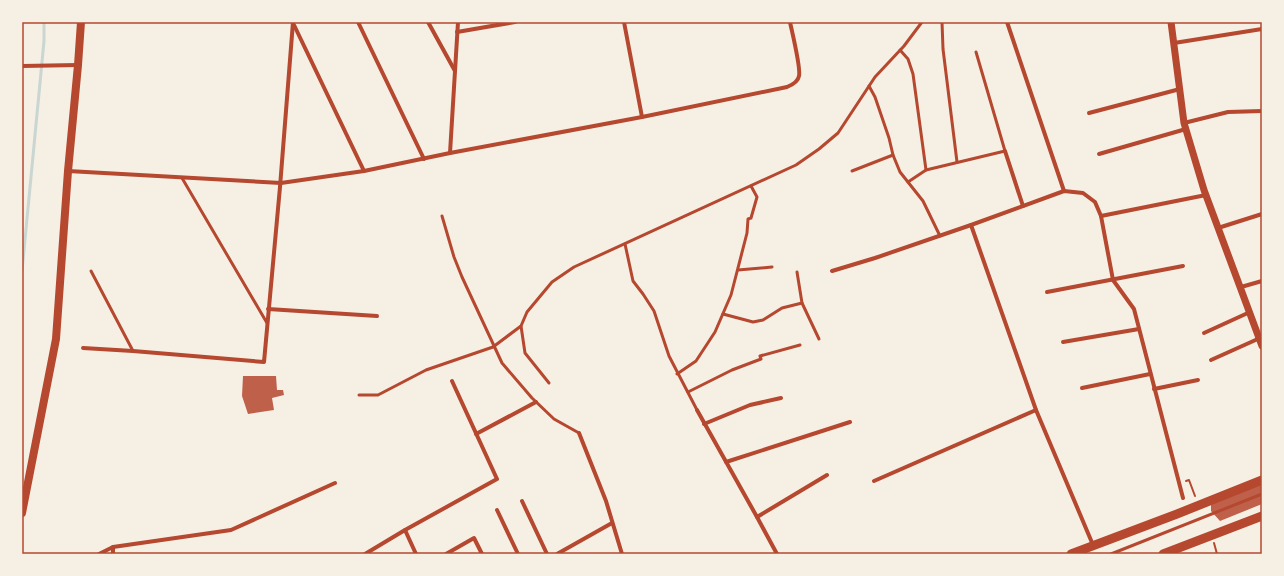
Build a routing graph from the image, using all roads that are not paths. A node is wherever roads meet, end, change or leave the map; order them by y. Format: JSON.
{"nodes":[{"id":1,"x":81,"y":22,"type":"edge"},
{"id":2,"x":358,"y":22,"type":"edge"},
{"id":3,"x":428,"y":22,"type":"edge"},
{"id":4,"x":458,"y":22,"type":"edge"},
{"id":5,"x":515,"y":22,"type":"edge"},
{"id":6,"x":624,"y":22,"type":"edge"},
{"id":7,"x":790,"y":22,"type":"edge"},
{"id":8,"x":922,"y":22,"type":"edge"},
{"id":9,"x":942,"y":22,"type":"edge"},
{"id":10,"x":1007,"y":22,"type":"edge"},
{"id":11,"x":1171,"y":22,"type":"edge"},
{"id":12,"x":293,"y":23,"type":"edge"},
{"id":13,"x":1262,"y":29,"type":"edge"},
{"id":14,"x":457,"y":32,"type":"junction"},
{"id":15,"x":1174,"y":43,"type":"junction"},
{"id":16,"x":900,"y":50,"type":"junction"},
{"id":17,"x":976,"y":52,"type":"dead end"},
{"id":18,"x":78,"y":65,"type":"junction"},
{"id":19,"x":22,"y":66,"type":"edge"},
{"id":20,"x":455,"y":72,"type":"junction"},
{"id":21,"x":869,"y":86,"type":"junction"},
{"id":22,"x":1180,"y":89,"type":"junction"},
{"id":23,"x":1262,"y":111,"type":"edge"},
{"id":24,"x":1089,"y":113,"type":"dead end"},
{"id":25,"x":642,"y":117,"type":"junction"},
{"id":26,"x":1185,"y":126,"type":"junction"},
{"id":27,"x":1004,"y":150,"type":"junction"},
{"id":28,"x":450,"y":153,"type":"junction"},
{"id":29,"x":1099,"y":154,"type":"dead end"},
{"id":30,"x":893,"y":156,"type":"junction"},
{"id":31,"x":424,"y":159,"type":"junction"},
{"id":32,"x":957,"y":162,"type":"junction"},
{"id":33,"x":926,"y":170,"type":"junction"},
{"id":34,"x":68,"y":171,"type":"junction"},
{"id":35,"x":364,"y":171,"type":"junction"},
{"id":36,"x":852,"y":171,"type":"dead end"},
{"id":37,"x":182,"y":178,"type":"junction"},
{"id":38,"x":908,"y":182,"type":"junction"},
{"id":39,"x":281,"y":183,"type":"junction"},
{"id":40,"x":751,"y":186,"type":"junction"},
{"id":41,"x":1064,"y":191,"type":"junction"},
{"id":42,"x":1206,"y":195,"type":"junction"},
{"id":43,"x":1023,"y":206,"type":"junction"},
{"id":44,"x":1262,"y":214,"type":"edge"},
{"id":45,"x":442,"y":216,"type":"dead end"},
{"id":46,"x":1101,"y":216,"type":"junction"},
{"id":47,"x":971,"y":225,"type":"junction"},
{"id":48,"x":1218,"y":228,"type":"junction"},
{"id":49,"x":940,"y":236,"type":"junction"},
{"id":50,"x":625,"y":244,"type":"junction"},
{"id":51,"x":1183,"y":266,"type":"dead end"},
{"id":52,"x":772,"y":267,"type":"dead end"},
{"id":53,"x":738,"y":270,"type":"junction"},
{"id":54,"x":92,"y":271,"type":"dead end"},
{"id":55,"x":832,"y":271,"type":"dead end"},
{"id":56,"x":797,"y":272,"type":"dead end"},
{"id":57,"x":1113,"y":280,"type":"junction"},
{"id":58,"x":1262,"y":281,"type":"edge"},
{"id":59,"x":1241,"y":287,"type":"junction"},
{"id":60,"x":1047,"y":292,"type":"dead end"},
{"id":61,"x":802,"y":303,"type":"junction"},
{"id":62,"x":268,"y":309,"type":"junction"},
{"id":63,"x":1250,"y":312,"type":"junction"},
{"id":64,"x":723,"y":314,"type":"junction"},
{"id":65,"x":376,"y":316,"type":"dead end"},
{"id":66,"x":267,"y":324,"type":"junction"},
{"id":67,"x":521,"y":326,"type":"junction"},
{"id":68,"x":1139,"y":329,"type":"junction"},
{"id":69,"x":1204,"y":333,"type":"dead end"},
{"id":70,"x":1261,"y":338,"type":"edge"},
{"id":71,"x":819,"y":339,"type":"dead end"},
{"id":72,"x":1063,"y":342,"type":"dead end"},
{"id":73,"x":800,"y":344,"type":"dead end"},
{"id":74,"x":1262,"y":346,"type":"edge"},
{"id":75,"x":493,"y":347,"type":"junction"},
{"id":76,"x":83,"y":348,"type":"dead end"},
{"id":77,"x":133,"y":351,"type":"junction"},
{"id":78,"x":1211,"y":360,"type":"dead end"},
{"id":79,"x":677,"y":374,"type":"junction"},
{"id":80,"x":1150,"y":374,"type":"junction"},
{"id":81,"x":1198,"y":380,"type":"dead end"},
{"id":82,"x":452,"y":381,"type":"dead end"},
{"id":83,"x":549,"y":383,"type":"dead end"},
{"id":84,"x":1082,"y":388,"type":"dead end"},
{"id":85,"x":1154,"y":389,"type":"junction"},
{"id":86,"x":688,"y":392,"type":"junction"},
{"id":87,"x":359,"y":395,"type":"dead end"},
{"id":88,"x":781,"y":398,"type":"dead end"},
{"id":89,"x":536,"y":402,"type":"junction"},
{"id":90,"x":696,"y":410,"type":"joint"},
{"id":91,"x":1036,"y":410,"type":"junction"},
{"id":92,"x":850,"y":422,"type":"dead end"},
{"id":93,"x":704,"y":424,"type":"junction"},
{"id":94,"x":476,"y":434,"type":"junction"},
{"id":95,"x":579,"y":434,"type":"joint"},
{"id":96,"x":726,"y":462,"type":"junction"},
{"id":97,"x":828,"y":475,"type":"dead end"},
{"id":98,"x":1262,"y":480,"type":"edge"},
{"id":99,"x":874,"y":481,"type":"dead end"},
{"id":100,"x":335,"y":483,"type":"dead end"},
{"id":101,"x":1262,"y":494,"type":"edge"},
{"id":102,"x":1183,"y":498,"type":"dead end"},
{"id":103,"x":522,"y":501,"type":"dead end"},
{"id":104,"x":496,"y":510,"type":"dead end"},
{"id":105,"x":22,"y":513,"type":"edge"},
{"id":106,"x":1262,"y":516,"type":"edge"},
{"id":107,"x":757,"y":517,"type":"junction"},
{"id":108,"x":612,"y":523,"type":"junction"},
{"id":109,"x":405,"y":530,"type":"junction"},
{"id":110,"x":1093,"y":545,"type":"junction"},
{"id":111,"x":112,"y":547,"type":"junction"},
{"id":112,"x":1169,"y":553,"type":"edge"},
{"id":113,"x":99,"y":554,"type":"edge"},
{"id":114,"x":113,"y":554,"type":"edge"},
{"id":115,"x":365,"y":554,"type":"edge"},
{"id":116,"x":416,"y":554,"type":"edge"},
{"id":117,"x":446,"y":554,"type":"edge"},
{"id":118,"x":482,"y":554,"type":"edge"},
{"id":119,"x":518,"y":554,"type":"edge"},
{"id":120,"x":547,"y":554,"type":"edge"},
{"id":121,"x":557,"y":554,"type":"edge"},
{"id":122,"x":622,"y":554,"type":"edge"},
{"id":123,"x":777,"y":554,"type":"edge"},
{"id":124,"x":1071,"y":554,"type":"edge"},
{"id":125,"x":1111,"y":554,"type":"edge"}],
"edges":[{"from":1,"to":18,"type":"main road"},
{"from":2,"to":31,"type":"street"},
{"from":3,"to":20,"type":"street"},
{"from":4,"to":14,"type":"street"},
{"from":5,"to":14,"type":"street"},
{"from":6,"to":25,"type":"street"},
{"from":7,"to":25,"type":"street"},
{"from":8,"to":16,"type":"lane"},
{"from":9,"to":32,"type":"lane"},
{"from":10,"to":41,"type":"street"},
{"from":11,"to":15,"type":"street"},
{"from":12,"to":35,"type":"street"},
{"from":12,"to":39,"type":"street"},
{"from":13,"to":15,"type":"street"},
{"from":14,"to":20,"type":"street"},
{"from":15,"to":22,"type":"street"},
{"from":16,"to":21,"type":"lane"},
{"from":16,"to":33,"type":"lane"},
{"from":17,"to":27,"type":"lane"},
{"from":18,"to":19,"type":"street"},
{"from":18,"to":34,"type":"main road"},
{"from":20,"to":28,"type":"street"},
{"from":21,"to":30,"type":"lane"},
{"from":21,"to":40,"type":"lane"},
{"from":22,"to":24,"type":"street"},
{"from":22,"to":26,"type":"street"},
{"from":23,"to":26,"type":"street"},
{"from":25,"to":28,"type":"street"},
{"from":26,"to":29,"type":"street"},
{"from":26,"to":42,"type":"street"},
{"from":27,"to":32,"type":"lane"},
{"from":27,"to":43,"type":"street"},
{"from":28,"to":31,"type":"street"},
{"from":30,"to":36,"type":"lane"},
{"from":30,"to":38,"type":"lane"},
{"from":31,"to":35,"type":"street"},
{"from":32,"to":33,"type":"lane"},
{"from":33,"to":38,"type":"lane"},
{"from":34,"to":37,"type":"street"},
{"from":34,"to":105,"type":"main road"},
{"from":35,"to":39,"type":"street"},
{"from":37,"to":39,"type":"street"},
{"from":37,"to":66,"type":"lane"},
{"from":38,"to":49,"type":"lane"},
{"from":39,"to":62,"type":"street"},
{"from":40,"to":50,"type":"lane"},
{"from":40,"to":53,"type":"lane"},
{"from":41,"to":43,"type":"street"},
{"from":41,"to":46,"type":"street"},
{"from":42,"to":46,"type":"street"},
{"from":42,"to":48,"type":"street"},
{"from":43,"to":47,"type":"street"},
{"from":44,"to":48,"type":"street"},
{"from":45,"to":75,"type":"lane"},
{"from":46,"to":57,"type":"street"},
{"from":47,"to":49,"type":"street"},
{"from":47,"to":91,"type":"street"},
{"from":48,"to":59,"type":"street"},
{"from":49,"to":55,"type":"street"},
{"from":50,"to":67,"type":"lane"},
{"from":50,"to":79,"type":"lane"},
{"from":51,"to":57,"type":"street"},
{"from":52,"to":53,"type":"lane"},
{"from":53,"to":64,"type":"lane"},
{"from":54,"to":77,"type":"lane"},
{"from":56,"to":61,"type":"lane"},
{"from":57,"to":60,"type":"street"},
{"from":57,"to":68,"type":"street"},
{"from":58,"to":59,"type":"street"},
{"from":59,"to":63,"type":"street"},
{"from":61,"to":64,"type":"lane"},
{"from":61,"to":71,"type":"lane"},
{"from":62,"to":65,"type":"street"},
{"from":62,"to":66,"type":"street"},
{"from":63,"to":69,"type":"street"},
{"from":63,"to":70,"type":"street"},
{"from":64,"to":79,"type":"lane"},
{"from":66,"to":77,"type":"street"},
{"from":67,"to":75,"type":"lane"},
{"from":67,"to":83,"type":"lane"},
{"from":68,"to":72,"type":"street"},
{"from":68,"to":80,"type":"street"},
{"from":70,"to":74,"type":"street"},
{"from":70,"to":78,"type":"street"},
{"from":73,"to":86,"type":"lane"},
{"from":75,"to":87,"type":"lane"},
{"from":75,"to":89,"type":"lane"},
{"from":76,"to":77,"type":"street"},
{"from":79,"to":86,"type":"lane"},
{"from":80,"to":84,"type":"street"},
{"from":80,"to":85,"type":"street"},
{"from":81,"to":85,"type":"street"},
{"from":82,"to":94,"type":"street"},
{"from":85,"to":102,"type":"street"},
{"from":86,"to":90,"type":"lane"},
{"from":88,"to":93,"type":"street"},
{"from":89,"to":94,"type":"street"},
{"from":89,"to":95,"type":"lane"},
{"from":90,"to":93,"type":"street"},
{"from":91,"to":99,"type":"street"},
{"from":91,"to":110,"type":"street"},
{"from":92,"to":96,"type":"street"},
{"from":93,"to":96,"type":"street"},
{"from":94,"to":109,"type":"street"},
{"from":95,"to":108,"type":"street"},
{"from":96,"to":107,"type":"street"},
{"from":97,"to":107,"type":"street"},
{"from":98,"to":110,"type":"main road"},
{"from":100,"to":111,"type":"street"},
{"from":101,"to":125,"type":"lane"},
{"from":103,"to":120,"type":"street"},
{"from":104,"to":119,"type":"street"},
{"from":106,"to":112,"type":"main road"},
{"from":107,"to":123,"type":"street"},
{"from":108,"to":121,"type":"street"},
{"from":108,"to":122,"type":"street"},
{"from":109,"to":115,"type":"street"},
{"from":109,"to":116,"type":"street"},
{"from":110,"to":124,"type":"main road"},
{"from":111,"to":113,"type":"street"},
{"from":111,"to":114,"type":"street"},
{"from":117,"to":118,"type":"street"}]}
